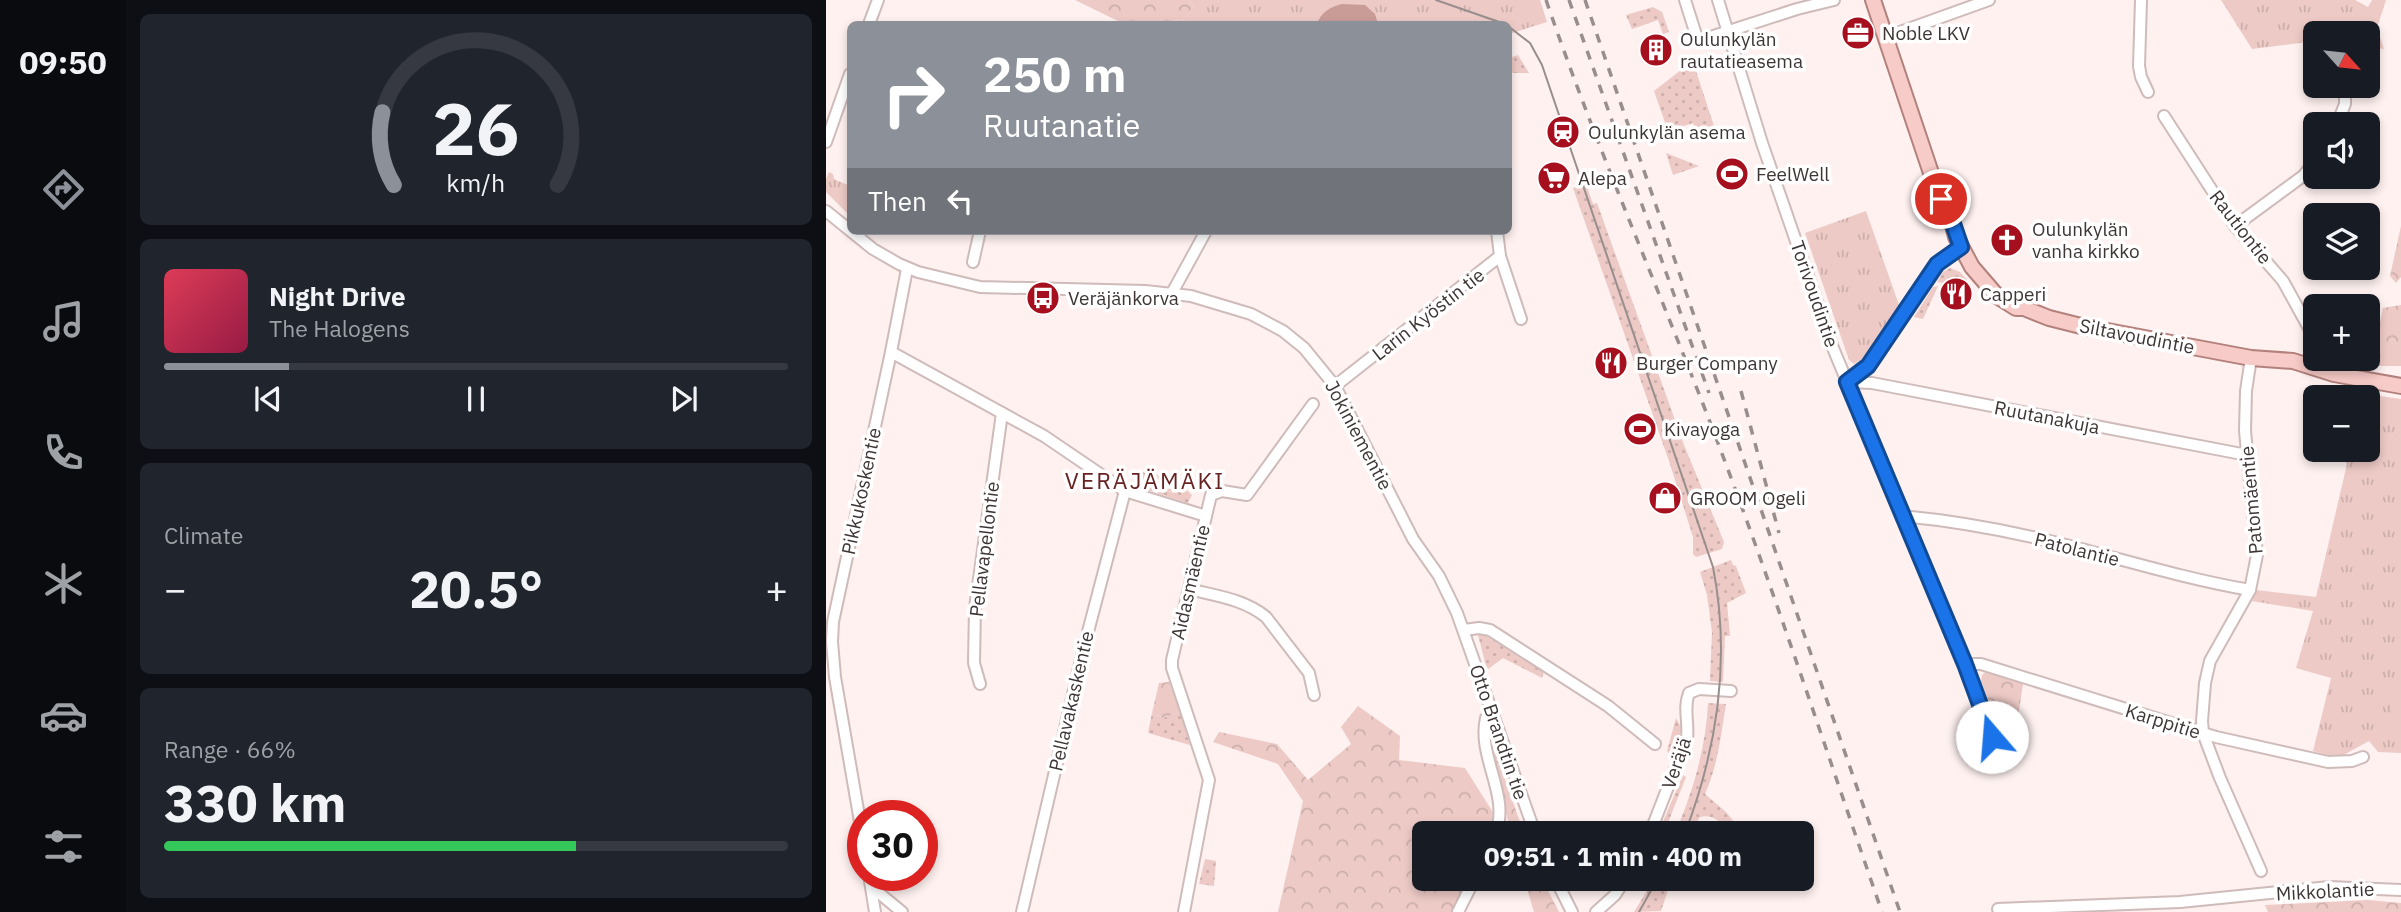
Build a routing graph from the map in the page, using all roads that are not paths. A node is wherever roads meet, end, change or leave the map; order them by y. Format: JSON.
{"nodes":[{"id":1,"x":878,"y":0,"type":"edge"},
{"id":2,"x":1685,"y":0,"type":"edge"},
{"id":3,"x":1718,"y":0,"type":"edge"},
{"id":4,"x":1834,"y":0,"type":"edge"},
{"id":5,"x":1873,"y":0,"type":"edge"},
{"id":6,"x":1989,"y":0,"type":"edge"},
{"id":7,"x":2141,"y":0,"type":"edge"},
{"id":8,"x":870,"y":21,"type":"edge"},
{"id":9,"x":1727,"y":33,"type":"junction"},
{"id":10,"x":1886,"y":37,"type":"junction"},
{"id":11,"x":847,"y":82,"type":"edge"},
{"id":12,"x":2148,"y":92,"type":"dead end"},
{"id":13,"x":2164,"y":116,"type":"dead end"},
{"id":14,"x":826,"y":142,"type":"edge"},
{"id":15,"x":2303,"y":176,"type":"edge"},
{"id":16,"x":826,"y":211,"type":"edge"},
{"id":17,"x":2235,"y":226,"type":"junction"},
{"id":18,"x":847,"y":228,"type":"edge"},
{"id":19,"x":856,"y":235,"type":"edge"},
{"id":20,"x":979,"y":235,"type":"edge"},
{"id":21,"x":1204,"y":235,"type":"edge"},
{"id":22,"x":1497,"y":235,"type":"edge"},
{"id":23,"x":1958,"y":242,"type":"junction"},
{"id":24,"x":1500,"y":256,"type":"junction"},
{"id":25,"x":973,"y":262,"type":"dead end"},
{"id":26,"x":907,"y":269,"type":"junction"},
{"id":27,"x":1172,"y":293,"type":"junction"},
{"id":28,"x":2303,"y":317,"type":"edge"},
{"id":29,"x":1521,"y":319,"type":"dead end"},
{"id":30,"x":891,"y":352,"type":"junction"},
{"id":31,"x":2251,"y":358,"type":"junction"},
{"id":32,"x":2303,"y":364,"type":"edge"},
{"id":33,"x":2337,"y":371,"type":"edge"},
{"id":34,"x":2401,"y":379,"type":"edge"},
{"id":35,"x":1847,"y":382,"type":"junction"},
{"id":36,"x":2386,"y":382,"type":"junction"},
{"id":37,"x":1335,"y":386,"type":"junction"},
{"id":38,"x":2401,"y":386,"type":"edge"},
{"id":39,"x":1313,"y":404,"type":"dead end"},
{"id":40,"x":1002,"y":413,"type":"junction"},
{"id":41,"x":2247,"y":455,"type":"junction"},
{"id":42,"x":1125,"y":491,"type":"junction"},
{"id":43,"x":1206,"y":516,"type":"junction"},
{"id":44,"x":1902,"y":516,"type":"junction"},
{"id":45,"x":1189,"y":589,"type":"junction"},
{"id":46,"x":2250,"y":590,"type":"junction"},
{"id":47,"x":1464,"y":630,"type":"junction"},
{"id":48,"x":1965,"y":664,"type":"junction"},
{"id":49,"x":980,"y":684,"type":"dead end"},
{"id":50,"x":1731,"y":691,"type":"dead end"},
{"id":51,"x":1314,"y":695,"type":"dead end"},
{"id":52,"x":1492,"y":713,"type":"junction"},
{"id":53,"x":2203,"y":733,"type":"junction"},
{"id":54,"x":1992,"y":737,"type":"dead end"},
{"id":55,"x":1655,"y":744,"type":"dead end"},
{"id":56,"x":2363,"y":757,"type":"dead end"},
{"id":57,"x":856,"y":800,"type":"edge"},
{"id":58,"x":1500,"y":821,"type":"edge"},
{"id":59,"x":1531,"y":821,"type":"edge"},
{"id":60,"x":1655,"y":821,"type":"edge"},
{"id":61,"x":2261,"y":871,"type":"dead end"},
{"id":62,"x":2401,"y":890,"type":"edge"},
{"id":63,"x":872,"y":891,"type":"joint"},
{"id":64,"x":1468,"y":891,"type":"edge"},
{"id":65,"x":1562,"y":891,"type":"edge"},
{"id":66,"x":1618,"y":891,"type":"edge"},
{"id":67,"x":1998,"y":909,"type":"dead end"},
{"id":68,"x":875,"y":912,"type":"edge"},
{"id":69,"x":902,"y":912,"type":"edge"},
{"id":70,"x":1022,"y":912,"type":"edge"},
{"id":71,"x":1184,"y":912,"type":"edge"},
{"id":72,"x":1458,"y":912,"type":"edge"},
{"id":73,"x":1572,"y":912,"type":"edge"},
{"id":74,"x":1596,"y":912,"type":"edge"}],
"edges":[{"from":1,"to":8,"type":"street"},
{"from":2,"to":9,"type":"street"},
{"from":3,"to":9,"type":"street","name":"Torivoudintie"},
{"from":4,"to":9,"type":"street"},
{"from":5,"to":10,"type":"main road","name":"Siltavoudintie"},
{"from":6,"to":10,"type":"street"},
{"from":7,"to":12,"type":"street"},
{"from":9,"to":35,"type":"street","name":"Torivoudintie"},
{"from":10,"to":23,"type":"main road","name":"Siltavoudintie"},
{"from":11,"to":14,"type":"street"},
{"from":13,"to":17,"type":"street","name":"Rautiontie"},
{"from":15,"to":17,"type":"street"},
{"from":16,"to":18,"type":"street","name":"Jokiniementie"},
{"from":17,"to":28,"type":"street","name":"Rautiontie"},
{"from":19,"to":26,"type":"street","name":"Jokiniementie"},
{"from":20,"to":25,"type":"street"},
{"from":21,"to":27,"type":"street"},
{"from":22,"to":24,"type":"street","name":"Larin Kyöstin tie"},
{"from":23,"to":31,"type":"main road","name":"Siltavoudintie"},
{"from":23,"to":35,"type":"street"},
{"from":24,"to":29,"type":"street"},
{"from":24,"to":37,"type":"street","name":"Larin Kyöstin tie"},
{"from":26,"to":27,"type":"street","name":"Jokiniementie"},
{"from":26,"to":30,"type":"street","name":"Pikkukoskentie"},
{"from":27,"to":37,"type":"street","name":"Jokiniementie"},
{"from":30,"to":40,"type":"street","name":"Aidasmäentie"},
{"from":30,"to":57,"type":"street","name":"Pikkukoskentie"},
{"from":31,"to":32,"type":"main road","name":"Siltavoudintie"},
{"from":31,"to":41,"type":"street","name":"Patomäentie"},
{"from":33,"to":36,"type":"main road","name":"Siltavoudintie"},
{"from":34,"to":36,"type":"main road","name":"Siltavoudintie"},
{"from":35,"to":41,"type":"street","name":"Ruutanakuja"},
{"from":35,"to":44,"type":"street","name":"Torivoudintie"},
{"from":36,"to":38,"type":"main road","name":"Siltavoudintie"},
{"from":37,"to":47,"type":"street","name":"Jokiniementie"},
{"from":39,"to":43,"type":"street"},
{"from":40,"to":42,"type":"street","name":"Aidasmäentie"},
{"from":40,"to":49,"type":"street","name":"Pellavapellontie"},
{"from":41,"to":46,"type":"street","name":"Patomäentie"},
{"from":42,"to":43,"type":"street","name":"Aidasmäentie"},
{"from":42,"to":70,"type":"street","name":"Pellavakaskentie"},
{"from":43,"to":45,"type":"street","name":"Aidasmäentie"},
{"from":44,"to":46,"type":"street","name":"Patolantie"},
{"from":44,"to":48,"type":"street","name":"Torivoudintie"},
{"from":45,"to":51,"type":"street"},
{"from":45,"to":71,"type":"street","name":"Aidasmäentie"},
{"from":46,"to":53,"type":"street","name":"Patomäentie"},
{"from":47,"to":52,"type":"street","name":"Otto Brandtin tie"},
{"from":47,"to":55,"type":"street"},
{"from":48,"to":53,"type":"street","name":"Karppitie"},
{"from":48,"to":54,"type":"street","name":"Torivoudintie"},
{"from":50,"to":60,"type":"street","name":"Veräjä"},
{"from":52,"to":58,"type":"street"},
{"from":52,"to":59,"type":"street","name":"Otto Brandtin tie"},
{"from":53,"to":56,"type":"street","name":"Karppitie"},
{"from":53,"to":61,"type":"street","name":"Patomäentie"},
{"from":62,"to":67,"type":"street","name":"Mikkolantie"},
{"from":63,"to":68,"type":"street"},
{"from":63,"to":69,"type":"street"},
{"from":64,"to":72,"type":"street"},
{"from":65,"to":73,"type":"street"},
{"from":66,"to":74,"type":"street"}]}
